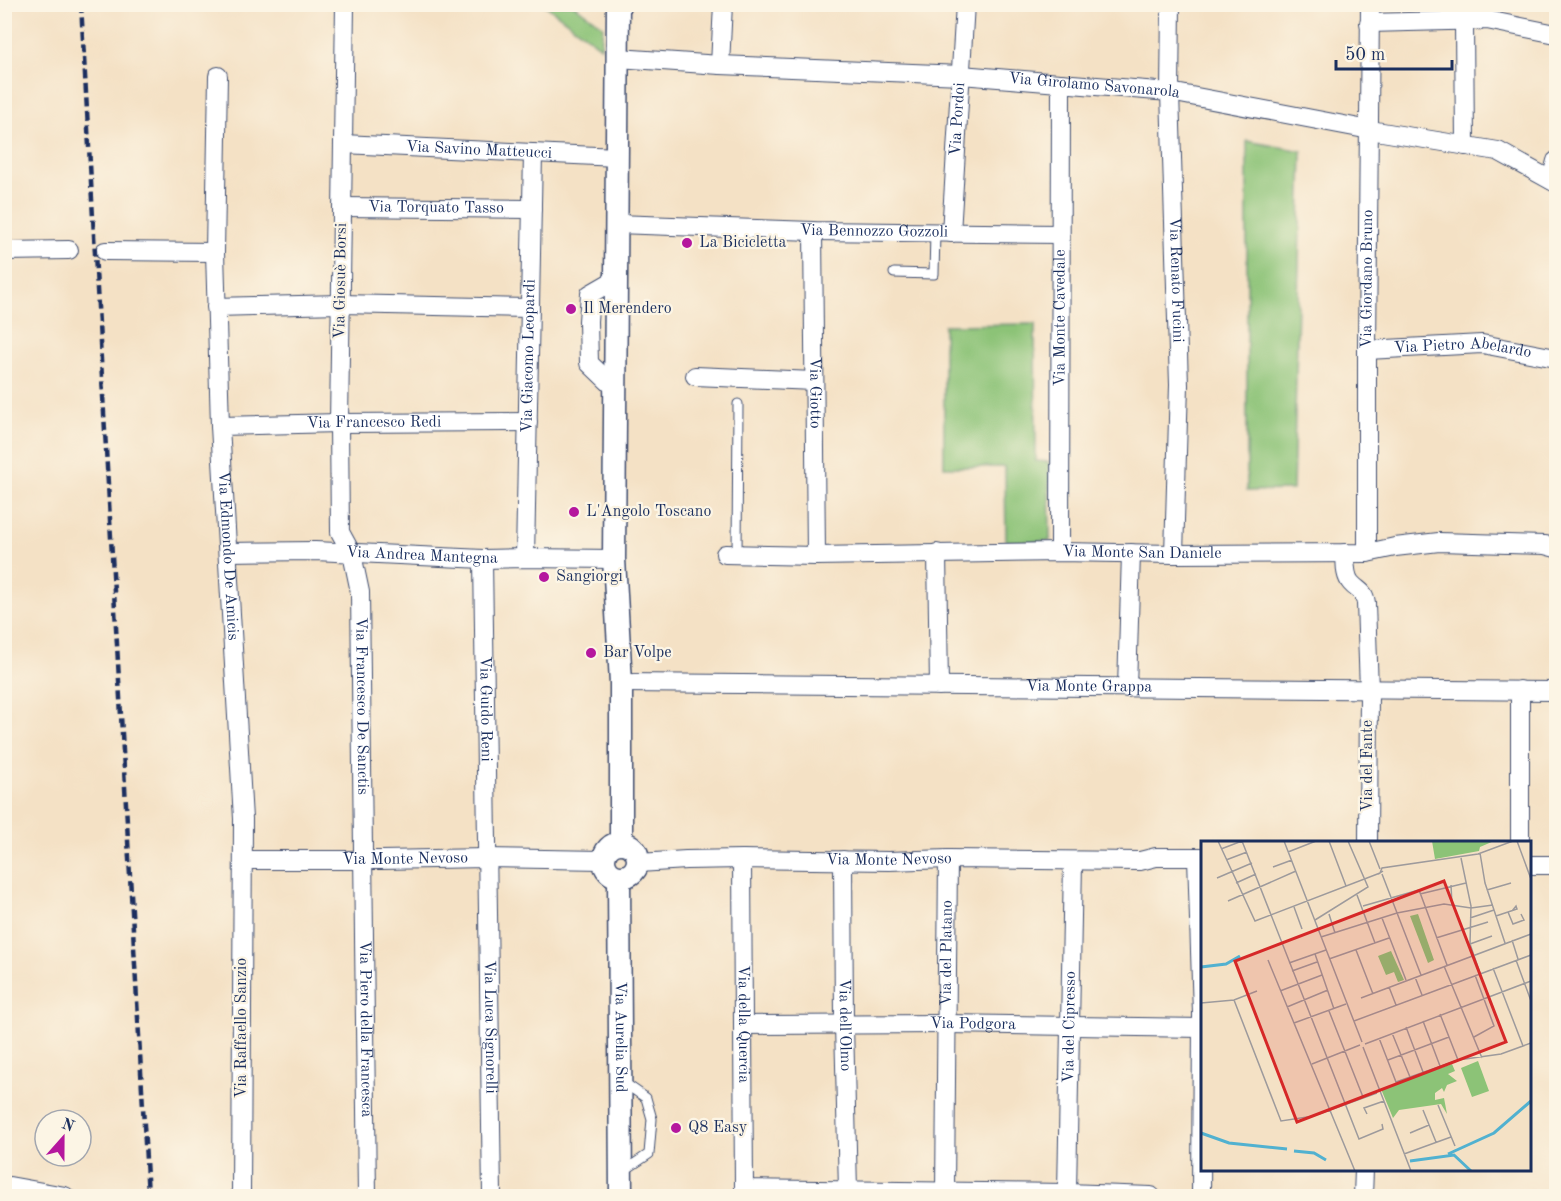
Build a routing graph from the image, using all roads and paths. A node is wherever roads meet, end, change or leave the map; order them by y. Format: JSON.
{"nodes":[{"id":1,"x":345,"y":4,"type":"edge"},
{"id":2,"x":618,"y":4,"type":"edge"},
{"id":3,"x":723,"y":4,"type":"edge"},
{"id":4,"x":965,"y":4,"type":"edge"},
{"id":5,"x":1171,"y":4,"type":"edge"},
{"id":6,"x":1370,"y":4,"type":"edge"},
{"id":7,"x":1464,"y":21,"type":"junction"},
{"id":8,"x":1369,"y":23,"type":"junction"},
{"id":9,"x":1557,"y":34,"type":"edge"},
{"id":10,"x":618,"y":58,"type":"junction"},
{"id":11,"x":720,"y":65,"type":"junction"},
{"id":12,"x":961,"y":75,"type":"junction"},
{"id":13,"x":218,"y":76,"type":"dead end"},
{"id":14,"x":1061,"y":83,"type":"junction"},
{"id":15,"x":1170,"y":92,"type":"junction"},
{"id":16,"x":1370,"y":130,"type":"junction"},
{"id":17,"x":343,"y":144,"type":"junction"},
{"id":18,"x":1465,"y":146,"type":"junction"},
{"id":19,"x":533,"y":153,"type":"junction"},
{"id":20,"x":617,"y":157,"type":"junction"},
{"id":21,"x":1557,"y":161,"type":"edge"},
{"id":22,"x":1554,"y":181,"type":"edge"},
{"id":23,"x":342,"y":207,"type":"junction"},
{"id":24,"x":532,"y":209,"type":"junction"},
{"id":25,"x":616,"y":224,"type":"junction"},
{"id":26,"x":813,"y":231,"type":"junction"},
{"id":27,"x":943,"y":233,"type":"junction"},
{"id":28,"x":1060,"y":234,"type":"junction"},
{"id":29,"x":69,"y":250,"type":"dead end"},
{"id":30,"x":4,"y":251,"type":"edge"},
{"id":31,"x":105,"y":251,"type":"dead end"},
{"id":32,"x":215,"y":252,"type":"junction"},
{"id":33,"x":894,"y":273,"type":"dead end"},
{"id":34,"x":341,"y":304,"type":"junction"},
{"id":35,"x":216,"y":307,"type":"junction"},
{"id":36,"x":530,"y":308,"type":"junction"},
{"id":37,"x":1367,"y":350,"type":"junction"},
{"id":38,"x":1557,"y":358,"type":"edge"},
{"id":39,"x":695,"y":376,"type":"dead end"},
{"id":40,"x":814,"y":381,"type":"junction"},
{"id":41,"x":738,"y":404,"type":"dead end"},
{"id":42,"x":528,"y":422,"type":"junction"},
{"id":43,"x":339,"y":423,"type":"junction"},
{"id":44,"x":220,"y":426,"type":"junction"},
{"id":45,"x":1557,"y":548,"type":"edge"},
{"id":46,"x":228,"y":552,"type":"junction"},
{"id":47,"x":1060,"y":552,"type":"junction"},
{"id":48,"x":1131,"y":553,"type":"junction"},
{"id":49,"x":1345,"y":553,"type":"junction"},
{"id":50,"x":1368,"y":553,"type":"junction"},
{"id":51,"x":352,"y":554,"type":"junction"},
{"id":52,"x":731,"y":554,"type":"joint"},
{"id":53,"x":937,"y":554,"type":"junction"},
{"id":54,"x":1174,"y":554,"type":"junction"},
{"id":55,"x":816,"y":556,"type":"junction"},
{"id":56,"x":525,"y":558,"type":"junction"},
{"id":57,"x":483,"y":559,"type":"junction"},
{"id":58,"x":614,"y":559,"type":"junction"},
{"id":59,"x":621,"y":683,"type":"junction"},
{"id":60,"x":939,"y":686,"type":"junction"},
{"id":61,"x":1127,"y":688,"type":"junction"},
{"id":62,"x":1369,"y":690,"type":"junction"},
{"id":63,"x":1520,"y":690,"type":"junction"},
{"id":64,"x":1557,"y":691,"type":"edge"},
{"id":65,"x":1368,"y":841,"type":"edge"},
{"id":66,"x":1520,"y":841,"type":"edge"},
{"id":67,"x":621,"y":842,"type":"junction"},
{"id":68,"x":486,"y":858,"type":"junction"},
{"id":69,"x":742,"y":859,"type":"junction"},
{"id":70,"x":948,"y":859,"type":"junction"},
{"id":71,"x":243,"y":860,"type":"junction"},
{"id":72,"x":362,"y":860,"type":"junction"},
{"id":73,"x":603,"y":860,"type":"junction"},
{"id":74,"x":843,"y":860,"type":"junction"},
{"id":75,"x":1073,"y":861,"type":"junction"},
{"id":76,"x":1200,"y":862,"type":"edge"},
{"id":77,"x":639,"y":863,"type":"junction"},
{"id":78,"x":1531,"y":865,"type":"edge"},
{"id":79,"x":1557,"y":865,"type":"edge"},
{"id":80,"x":619,"y":878,"type":"junction"},
{"id":81,"x":1201,"y":945,"type":"edge"},
{"id":82,"x":743,"y":1024,"type":"junction"},
{"id":83,"x":844,"y":1024,"type":"junction"},
{"id":84,"x":947,"y":1024,"type":"junction"},
{"id":85,"x":1070,"y":1027,"type":"junction"},
{"id":86,"x":1201,"y":1028,"type":"edge"},
{"id":87,"x":621,"y":1080,"type":"junction"},
{"id":88,"x":1201,"y":1171,"type":"edge"},
{"id":89,"x":1364,"y":1171,"type":"edge"},
{"id":90,"x":621,"y":1173,"type":"junction"},
{"id":91,"x":4,"y":1185,"type":"edge"},
{"id":92,"x":848,"y":1191,"type":"junction"},
{"id":93,"x":945,"y":1191,"type":"junction"},
{"id":94,"x":1067,"y":1193,"type":"junction"},
{"id":95,"x":65,"y":1197,"type":"edge"},
{"id":96,"x":242,"y":1197,"type":"edge"},
{"id":97,"x":367,"y":1197,"type":"edge"},
{"id":98,"x":492,"y":1197,"type":"edge"},
{"id":99,"x":621,"y":1197,"type":"edge"},
{"id":100,"x":1151,"y":1197,"type":"edge"},
{"id":101,"x":1201,"y":1197,"type":"edge"},
{"id":102,"x":1363,"y":1197,"type":"edge"}],
"edges":[{"from":1,"to":17,"type":"street","name":"Via Giosuè Borsi"},
{"from":2,"to":10,"type":"street"},
{"from":3,"to":11,"type":"street"},
{"from":4,"to":12,"type":"street","name":"Via Pordoi"},
{"from":5,"to":15,"type":"street","name":"Via Renato Fucini"},
{"from":6,"to":8,"type":"street","name":"Via Giordano Bruno"},
{"from":7,"to":8,"type":"street"},
{"from":7,"to":9,"type":"street"},
{"from":7,"to":18,"type":"street"},
{"from":8,"to":16,"type":"street","name":"Via Giordano Bruno"},
{"from":10,"to":11,"type":"street","name":"Via Girolamo Savonarola"},
{"from":10,"to":20,"type":"street"},
{"from":11,"to":12,"type":"street","name":"Via Girolamo Savonarola"},
{"from":12,"to":14,"type":"street","name":"Via Girolamo Savonarola"},
{"from":12,"to":27,"type":"street","name":"Via Pordoi"},
{"from":13,"to":32,"type":"street","name":"Via Edmondo De Amicis"},
{"from":14,"to":15,"type":"street","name":"Via Girolamo Savonarola"},
{"from":14,"to":28,"type":"street","name":"Via Monte Cavedale"},
{"from":15,"to":16,"type":"street","name":"Via Girolamo Savonarola"},
{"from":15,"to":54,"type":"street","name":"Via Renato Fucini"},
{"from":16,"to":18,"type":"street","name":"Via Girolamo Savonarola"},
{"from":16,"to":37,"type":"street","name":"Via Giordano Bruno"},
{"from":17,"to":19,"type":"street","name":"Via Savino Matteucci"},
{"from":17,"to":23,"type":"street","name":"Via Giosuè Borsi"},
{"from":18,"to":22,"type":"street","name":"Via Girolamo Savonarola"},
{"from":19,"to":20,"type":"street","name":"Via Savino Matteucci"},
{"from":19,"to":24,"type":"street","name":"Via Giacomo Leopardi"},
{"from":20,"to":25,"type":"street"},
{"from":21,"to":22,"type":"street"},
{"from":23,"to":24,"type":"street","name":"Via Torquato Tasso"},
{"from":23,"to":34,"type":"street","name":"Via Giosuè Borsi"},
{"from":24,"to":36,"type":"street","name":"Via Giacomo Leopardi"},
{"from":25,"to":26,"type":"street","name":"Via Bennozzo Gozzoli"},
{"from":25,"to":58,"type":"street"},
{"from":26,"to":27,"type":"street","name":"Via Bennozzo Gozzoli"},
{"from":26,"to":40,"type":"street","name":"Via Giotto"},
{"from":27,"to":28,"type":"street","name":"Via Bennozzo Gozzoli"},
{"from":27,"to":33,"type":"lane"},
{"from":28,"to":47,"type":"street","name":"Via Monte Cavedale"},
{"from":29,"to":30,"type":"street"},
{"from":31,"to":32,"type":"street"},
{"from":32,"to":35,"type":"street","name":"Via Edmondo De Amicis"},
{"from":34,"to":35,"type":"street"},
{"from":34,"to":36,"type":"street"},
{"from":34,"to":43,"type":"street","name":"Via Giosuè Borsi"},
{"from":35,"to":44,"type":"street","name":"Via Edmondo De Amicis"},
{"from":36,"to":42,"type":"street","name":"Via Giacomo Leopardi"},
{"from":37,"to":38,"type":"street","name":"Via Pietro Abelardo"},
{"from":37,"to":50,"type":"street","name":"Via Giordano Bruno"},
{"from":39,"to":40,"type":"street"},
{"from":40,"to":55,"type":"street","name":"Via Giotto"},
{"from":41,"to":52,"type":"lane"},
{"from":42,"to":43,"type":"street","name":"Via Francesco Redi"},
{"from":42,"to":56,"type":"street","name":"Via Giacomo Leopardi"},
{"from":43,"to":44,"type":"street","name":"Via Francesco Redi"},
{"from":43,"to":51,"type":"street","name":"Via Giosuè Borsi"},
{"from":44,"to":46,"type":"street","name":"Via Edmondo De Amicis"},
{"from":45,"to":50,"type":"street","name":"Via Monte San Daniele"},
{"from":46,"to":51,"type":"street","name":"Via Andrea Mantegna"},
{"from":46,"to":71,"type":"street","name":"Via Edmondo De Amicis"},
{"from":47,"to":48,"type":"street","name":"Via Monte San Daniele"},
{"from":47,"to":53,"type":"street","name":"Via Monte San Daniele"},
{"from":48,"to":54,"type":"street","name":"Via Monte San Daniele"},
{"from":48,"to":61,"type":"street"},
{"from":49,"to":50,"type":"street","name":"Via Monte San Daniele"},
{"from":49,"to":54,"type":"street","name":"Via Monte San Daniele"},
{"from":49,"to":62,"type":"street","name":"Via del Fante"},
{"from":51,"to":57,"type":"street","name":"Via Andrea Mantegna"},
{"from":51,"to":72,"type":"street","name":"Via Francesco De Sanctis"},
{"from":52,"to":55,"type":"street","name":"Via Monte San Daniele"},
{"from":53,"to":55,"type":"street","name":"Via Monte San Daniele"},
{"from":53,"to":60,"type":"street"},
{"from":56,"to":57,"type":"street","name":"Via Andrea Mantegna"},
{"from":56,"to":58,"type":"street","name":"Via Andrea Mantegna"},
{"from":57,"to":68,"type":"street","name":"Via Guido Reni"},
{"from":58,"to":59,"type":"street"},
{"from":59,"to":60,"type":"street","name":"Via Monte Grappa"},
{"from":59,"to":67,"type":"street"},
{"from":60,"to":61,"type":"street","name":"Via Monte Grappa"},
{"from":61,"to":62,"type":"street","name":"Via Monte Grappa"},
{"from":62,"to":63,"type":"street","name":"Via Monte Grappa"},
{"from":62,"to":65,"type":"street","name":"Via del Fante"},
{"from":63,"to":64,"type":"street","name":"Via Monte Grappa"},
{"from":63,"to":66,"type":"street"},
{"from":67,"to":73,"type":"street"},
{"from":67,"to":77,"type":"street"},
{"from":68,"to":72,"type":"street","name":"Via Monte Nevoso"},
{"from":68,"to":73,"type":"street","name":"Via Monte Nevoso"},
{"from":68,"to":98,"type":"street","name":"Via Luca Signorelli"},
{"from":69,"to":74,"type":"street","name":"Via Monte Nevoso"},
{"from":69,"to":77,"type":"street","name":"Via Monte Nevoso"},
{"from":69,"to":82,"type":"street","name":"Via della Quercia"},
{"from":70,"to":74,"type":"street","name":"Via Monte Nevoso"},
{"from":70,"to":75,"type":"street","name":"Via Monte Nevoso"},
{"from":70,"to":84,"type":"street","name":"Via del Platano"},
{"from":71,"to":72,"type":"street","name":"Via Monte Nevoso"},
{"from":71,"to":96,"type":"street","name":"Via Raffaello Sanzio"},
{"from":72,"to":97,"type":"street","name":"Via Piero della Francesca"},
{"from":73,"to":80,"type":"street"},
{"from":74,"to":83,"type":"street","name":"Via dell'Olmo"},
{"from":75,"to":76,"type":"street","name":"Via Monte Nevoso"},
{"from":75,"to":85,"type":"street","name":"Via del Cipresso"},
{"from":76,"to":81,"type":"street"},
{"from":77,"to":80,"type":"street"},
{"from":78,"to":79,"type":"street"},
{"from":80,"to":87,"type":"street","name":"Via Aurelia Sud"},
{"from":82,"to":83,"type":"street","name":"Via Podgora"},
{"from":82,"to":92,"type":"street","name":"Via della Quercia"},
{"from":83,"to":84,"type":"street","name":"Via Podgora"},
{"from":83,"to":92,"type":"street","name":"Via dell'Olmo"},
{"from":84,"to":85,"type":"street","name":"Via Podgora"},
{"from":84,"to":93,"type":"street","name":"Via del Platano"},
{"from":85,"to":86,"type":"street","name":"Via Podgora"},
{"from":85,"to":94,"type":"street","name":"Via del Cipresso"},
{"from":87,"to":90,"type":"street","name":"Via Aurelia Sud"},
{"from":87,"to":90,"type":"lane"},
{"from":88,"to":101,"type":"street"},
{"from":89,"to":102,"type":"street"},
{"from":90,"to":99,"type":"street","name":"Via Aurelia Sud"},
{"from":91,"to":95,"type":"street"},
{"from":92,"to":93,"type":"street"},
{"from":93,"to":94,"type":"street"},
{"from":94,"to":100,"type":"street"}]}
